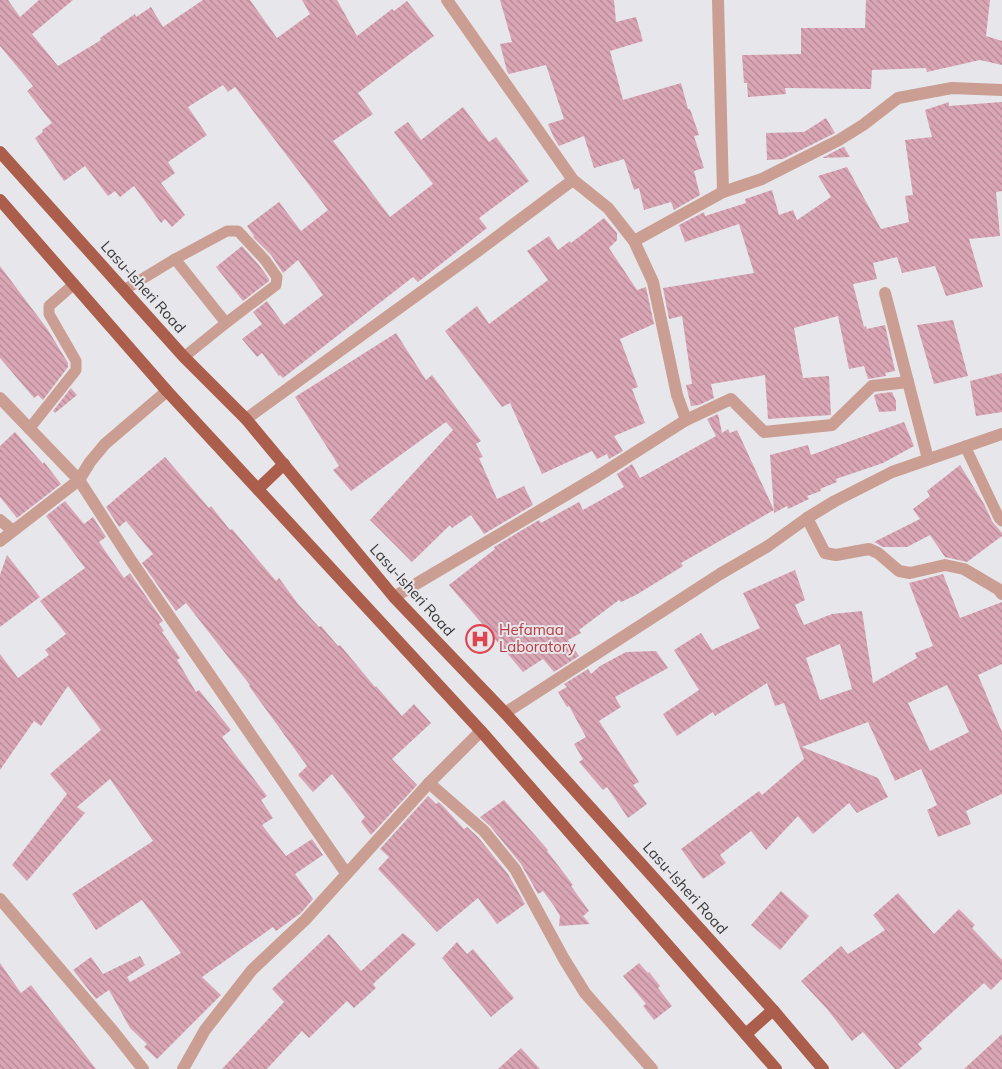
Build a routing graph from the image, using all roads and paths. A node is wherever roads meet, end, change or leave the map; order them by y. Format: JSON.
{"nodes":[{"id":1,"x":447,"y":0,"type":"edge"},
{"id":2,"x":718,"y":0,"type":"edge"},
{"id":3,"x":1002,"y":90,"type":"edge"},
{"id":4,"x":0,"y":152,"type":"edge"},
{"id":5,"x":573,"y":180,"type":"junction"},
{"id":6,"x":723,"y":192,"type":"junction"},
{"id":7,"x":0,"y":200,"type":"edge"},
{"id":8,"x":634,"y":241,"type":"junction"},
{"id":9,"x":175,"y":259,"type":"junction"},
{"id":10,"x":74,"y":284,"type":"junction"},
{"id":11,"x":124,"y":290,"type":"junction"},
{"id":12,"x":885,"y":293,"type":"dead end"},
{"id":13,"x":226,"y":322,"type":"junction"},
{"id":14,"x":184,"y":357,"type":"junction"},
{"id":15,"x":908,"y":382,"type":"junction"},
{"id":16,"x":167,"y":391,"type":"junction"},
{"id":17,"x":0,"y":398,"type":"edge"},
{"id":18,"x":246,"y":419,"type":"junction"},
{"id":19,"x":686,"y":420,"type":"junction"},
{"id":20,"x":29,"y":429,"type":"junction"},
{"id":21,"x":1002,"y":434,"type":"edge"},
{"id":22,"x":965,"y":446,"type":"junction"},
{"id":23,"x":928,"y":459,"type":"junction"},
{"id":24,"x":284,"y":464,"type":"junction"},
{"id":25,"x":79,"y":480,"type":"junction"},
{"id":26,"x":258,"y":489,"type":"junction"},
{"id":27,"x":807,"y":518,"type":"junction"},
{"id":28,"x":0,"y":520,"type":"edge"},
{"id":29,"x":1002,"y":522,"type":"edge"},
{"id":30,"x":12,"y":530,"type":"junction"},
{"id":31,"x":0,"y":541,"type":"edge"},
{"id":32,"x":1002,"y":594,"type":"edge"},
{"id":33,"x":394,"y":597,"type":"junction"},
{"id":34,"x":505,"y":713,"type":"junction"},
{"id":35,"x":481,"y":731,"type":"junction"},
{"id":36,"x":428,"y":783,"type":"junction"},
{"id":37,"x":346,"y":873,"type":"junction"},
{"id":38,"x":1,"y":903,"type":"edge"},
{"id":39,"x":773,"y":1010,"type":"junction"},
{"id":40,"x":746,"y":1034,"type":"junction"},
{"id":41,"x":143,"y":1069,"type":"edge"},
{"id":42,"x":184,"y":1069,"type":"edge"},
{"id":43,"x":652,"y":1069,"type":"edge"},
{"id":44,"x":776,"y":1069,"type":"edge"},
{"id":45,"x":823,"y":1069,"type":"edge"}],
"edges":[{"from":1,"to":5,"type":"street"},
{"from":2,"to":6,"type":"street"},
{"from":3,"to":6,"type":"street"},
{"from":4,"to":11,"type":"main road","name":"Lasu-Isheri Road"},
{"from":5,"to":8,"type":"street"},
{"from":5,"to":18,"type":"street"},
{"from":6,"to":8,"type":"street"},
{"from":7,"to":10,"type":"main road"},
{"from":8,"to":19,"type":"street"},
{"from":9,"to":11,"type":"lane"},
{"from":9,"to":13,"type":"lane"},
{"from":9,"to":13,"type":"lane"},
{"from":10,"to":16,"type":"main road"},
{"from":10,"to":20,"type":"lane"},
{"from":11,"to":14,"type":"main road","name":"Lasu-Isheri Road"},
{"from":12,"to":15,"type":"street"},
{"from":13,"to":14,"type":"lane"},
{"from":14,"to":18,"type":"main road","name":"Lasu-Isheri Road"},
{"from":15,"to":19,"type":"street"},
{"from":15,"to":23,"type":"street"},
{"from":16,"to":25,"type":"street"},
{"from":16,"to":26,"type":"main road"},
{"from":17,"to":20,"type":"street"},
{"from":18,"to":24,"type":"main road","name":"Lasu-Isheri Road"},
{"from":19,"to":33,"type":"street"},
{"from":20,"to":25,"type":"street"},
{"from":21,"to":22,"type":"street"},
{"from":22,"to":23,"type":"street"},
{"from":22,"to":29,"type":"lane"},
{"from":23,"to":27,"type":"street"},
{"from":24,"to":26,"type":"main road"},
{"from":24,"to":33,"type":"main road","name":"Lasu-Isheri Road"},
{"from":25,"to":30,"type":"street"},
{"from":25,"to":37,"type":"street"},
{"from":26,"to":35,"type":"main road"},
{"from":27,"to":32,"type":"street"},
{"from":27,"to":34,"type":"street"},
{"from":28,"to":30,"type":"street"},
{"from":30,"to":31,"type":"street"},
{"from":33,"to":34,"type":"main road","name":"Lasu-Isheri Road"},
{"from":34,"to":39,"type":"main road","name":"Lasu-Isheri Road"},
{"from":35,"to":36,"type":"street"},
{"from":35,"to":40,"type":"main road"},
{"from":36,"to":37,"type":"street"},
{"from":36,"to":43,"type":"street"},
{"from":37,"to":42,"type":"street"},
{"from":38,"to":41,"type":"street"},
{"from":39,"to":40,"type":"main road"},
{"from":39,"to":45,"type":"main road","name":"Lasu-Isheri Road"},
{"from":40,"to":44,"type":"main road"}]}
